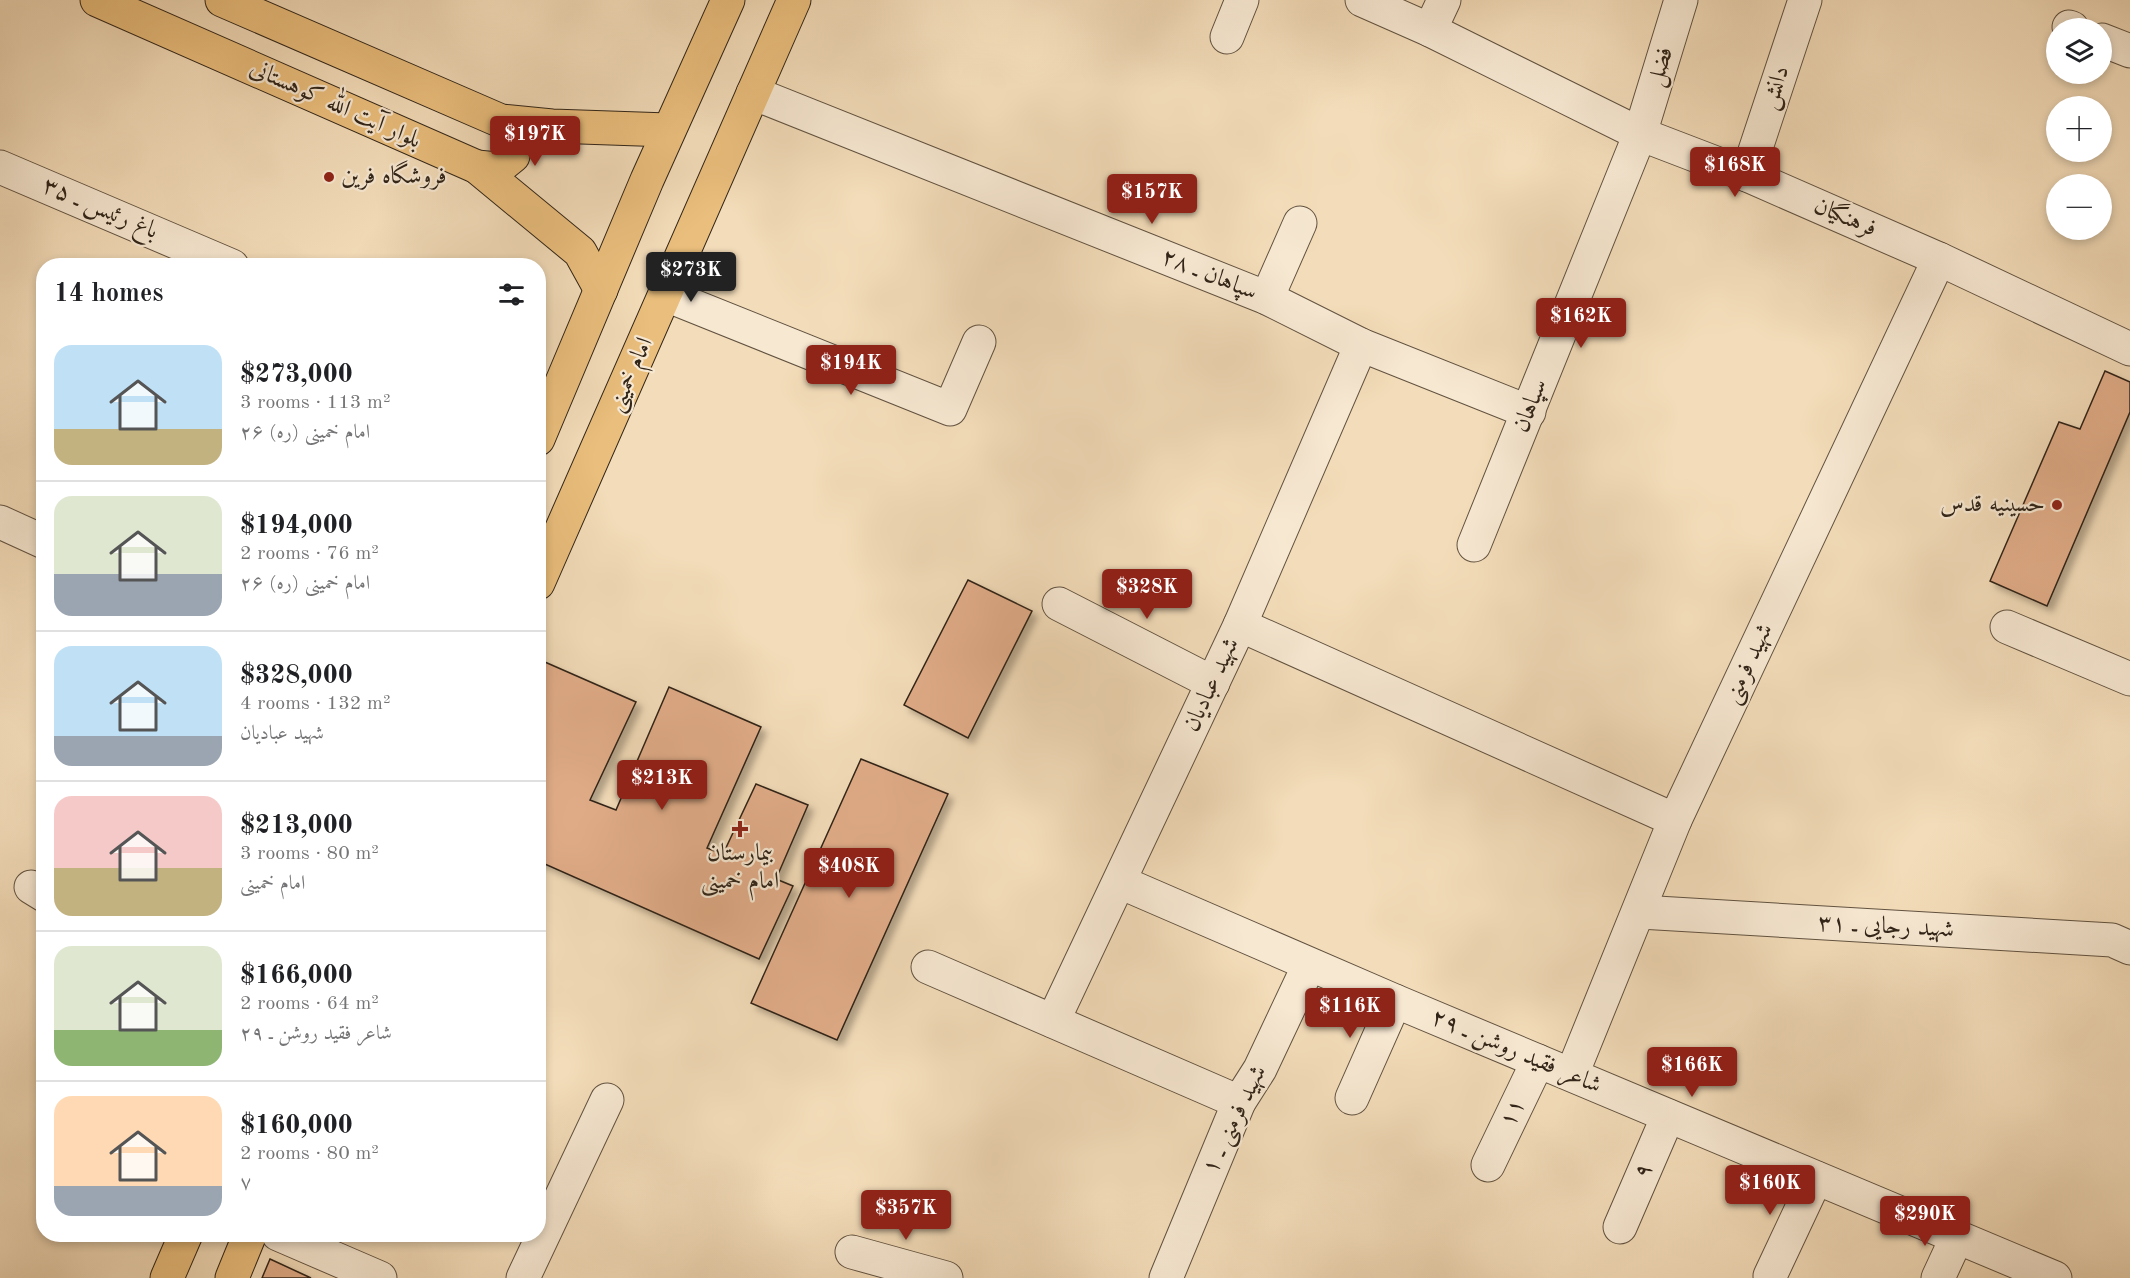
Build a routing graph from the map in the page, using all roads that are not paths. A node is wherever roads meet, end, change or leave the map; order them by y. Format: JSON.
{"nodes":[{"id":1,"x":97,"y":0,"type":"edge"},
{"id":2,"x":222,"y":0,"type":"edge"},
{"id":3,"x":728,"y":0,"type":"edge"},
{"id":4,"x":794,"y":0,"type":"edge"},
{"id":5,"x":1242,"y":0,"type":"edge"},
{"id":6,"x":1362,"y":0,"type":"edge"},
{"id":7,"x":1444,"y":0,"type":"edge"},
{"id":8,"x":1681,"y":0,"type":"edge"},
{"id":9,"x":1805,"y":0,"type":"edge"},
{"id":10,"x":1430,"y":30,"type":"junction"},
{"id":11,"x":1227,"y":37,"type":"dead end"},
{"id":12,"x":2112,"y":44,"type":"edge"},
{"id":13,"x":2130,"y":51,"type":"edge"},
{"id":14,"x":753,"y":93,"type":"junction"},
{"id":15,"x":501,"y":121,"type":"junction"},
{"id":16,"x":668,"y":130,"type":"junction"},
{"id":17,"x":1640,"y":134,"type":"junction"},
{"id":18,"x":0,"y":167,"type":"edge"},
{"id":19,"x":477,"y":167,"type":"junction"},
{"id":20,"x":1747,"y":175,"type":"junction"},
{"id":21,"x":1300,"y":223,"type":"dead end"},
{"id":22,"x":213,"y":258,"type":"edge"},
{"id":23,"x":1939,"y":259,"type":"junction"},
{"id":24,"x":601,"y":290,"type":"junction"},
{"id":25,"x":666,"y":295,"type":"junction"},
{"id":26,"x":1267,"y":298,"type":"junction"},
{"id":27,"x":979,"y":342,"type":"dead end"},
{"id":28,"x":1360,"y":345,"type":"junction"},
{"id":29,"x":2130,"y":349,"type":"edge"},
{"id":30,"x":546,"y":399,"type":"edge"},
{"id":31,"x":1529,"y":412,"type":"junction"},
{"id":32,"x":0,"y":522,"type":"edge"},
{"id":33,"x":36,"y":538,"type":"edge"},
{"id":34,"x":1474,"y":545,"type":"dead end"},
{"id":35,"x":546,"y":565,"type":"edge"},
{"id":36,"x":1059,"y":604,"type":"dead end"},
{"id":37,"x":1240,"y":626,"type":"junction"},
{"id":38,"x":2007,"y":627,"type":"dead end"},
{"id":39,"x":2130,"y":679,"type":"edge"},
{"id":40,"x":1213,"y":683,"type":"junction"},
{"id":41,"x":1675,"y":820,"type":"junction"},
{"id":42,"x":1120,"y":882,"type":"junction"},
{"id":43,"x":1640,"y":912,"type":"junction"},
{"id":44,"x":2130,"y":948,"type":"edge"},
{"id":45,"x":1309,"y":965,"type":"junction"},
{"id":46,"x":928,"y":967,"type":"dead end"},
{"id":47,"x":1395,"y":1001,"type":"junction"},
{"id":48,"x":1053,"y":1021,"type":"junction"},
{"id":49,"x":1538,"y":1061,"type":"junction"},
{"id":50,"x":1572,"y":1074,"type":"junction"},
{"id":51,"x":1352,"y":1098,"type":"dead end"},
{"id":52,"x":607,"y":1100,"type":"dead end"},
{"id":53,"x":1239,"y":1102,"type":"junction"},
{"id":54,"x":1668,"y":1116,"type":"junction"},
{"id":55,"x":1488,"y":1165,"type":"dead end"},
{"id":56,"x":1816,"y":1178,"type":"junction"},
{"id":57,"x":1620,"y":1227,"type":"dead end"},
{"id":58,"x":546,"y":1229,"type":"edge"},
{"id":59,"x":1957,"y":1237,"type":"junction"},
{"id":60,"x":182,"y":1242,"type":"edge"},
{"id":61,"x":247,"y":1242,"type":"edge"},
{"id":62,"x":297,"y":1242,"type":"edge"},
{"id":63,"x":540,"y":1242,"type":"edge"},
{"id":64,"x":852,"y":1252,"type":"dead end"},
{"id":65,"x":1770,"y":1276,"type":"dead end"},
{"id":66,"x":166,"y":1278,"type":"edge"},
{"id":67,"x":232,"y":1278,"type":"edge"},
{"id":68,"x":380,"y":1278,"type":"edge"},
{"id":69,"x":523,"y":1278,"type":"edge"},
{"id":70,"x":946,"y":1278,"type":"edge"},
{"id":71,"x":1166,"y":1278,"type":"edge"},
{"id":72,"x":1938,"y":1278,"type":"edge"},
{"id":73,"x":2055,"y":1278,"type":"edge"}],
"edges":[{"from":1,"to":19,"type":"main road","name":"بلوار آیت الله کوهستانی"},
{"from":2,"to":15,"type":"main road"},
{"from":3,"to":16,"type":"main road"},
{"from":4,"to":14,"type":"main road","name":"امام خمینی"},
{"from":5,"to":11,"type":"street"},
{"from":6,"to":10,"type":"street","name":"فرهنگیان"},
{"from":7,"to":10,"type":"street"},
{"from":8,"to":17,"type":"street","name":"فضل"},
{"from":9,"to":20,"type":"street","name":"دانش"},
{"from":10,"to":17,"type":"street","name":"فرهنگیان"},
{"from":12,"to":13,"type":"street"},
{"from":14,"to":25,"type":"main road","name":"امام خمینی"},
{"from":14,"to":26,"type":"street","name":"سپاهان ـ ۲۸"},
{"from":15,"to":16,"type":"main road"},
{"from":15,"to":19,"type":"main road"},
{"from":16,"to":24,"type":"main road"},
{"from":17,"to":20,"type":"street","name":"فرهنگیان"},
{"from":17,"to":31,"type":"street","name":"سپاهان"},
{"from":18,"to":22,"type":"street","name":"باغ رئیس ـ ۳۵"},
{"from":19,"to":24,"type":"main road","name":"بلوار آیت الله کوهستانی"},
{"from":20,"to":23,"type":"street","name":"فرهنگیان"},
{"from":21,"to":26,"type":"street"},
{"from":23,"to":29,"type":"street","name":"فرهنگیان"},
{"from":23,"to":41,"type":"street","name":"شهید فرمنی"},
{"from":24,"to":30,"type":"main road"},
{"from":25,"to":27,"type":"street"},
{"from":25,"to":35,"type":"main road","name":"امام خمینی"},
{"from":26,"to":28,"type":"street","name":"سپاهان ـ ۲۸"},
{"from":28,"to":31,"type":"street","name":"سپاهان ـ ۲۸"},
{"from":28,"to":37,"type":"street","name":"شهید عبادیان"},
{"from":31,"to":34,"type":"street","name":"سپاهان"},
{"from":32,"to":33,"type":"street"},
{"from":36,"to":40,"type":"street"},
{"from":37,"to":40,"type":"street","name":"شهید عبادیان"},
{"from":37,"to":41,"type":"street"},
{"from":38,"to":39,"type":"street"},
{"from":40,"to":42,"type":"street","name":"شهید عبادیان"},
{"from":41,"to":43,"type":"street","name":"شهید فرمنی"},
{"from":42,"to":45,"type":"street","name":"شاعر فقید روشن ـ ۲۹"},
{"from":42,"to":48,"type":"street","name":"شهید عبادیان"},
{"from":43,"to":44,"type":"street","name":"شهید رجایی ـ ۳۱"},
{"from":43,"to":50,"type":"street","name":"شهید فرمنی"},
{"from":45,"to":47,"type":"street","name":"شاعر فقید روشن ـ ۲۹"},
{"from":45,"to":53,"type":"street","name":"شهید فرمنی ـ ۱"},
{"from":46,"to":48,"type":"street"},
{"from":47,"to":49,"type":"street","name":"شاعر فقید روشن ـ ۲۹"},
{"from":47,"to":51,"type":"street"},
{"from":48,"to":53,"type":"street"},
{"from":49,"to":50,"type":"street","name":"شاعر فقید روشن ـ ۲۹"},
{"from":49,"to":55,"type":"street","name":"۱۱"},
{"from":50,"to":54,"type":"street","name":"شاعر فقید روشن ـ ۲۹"},
{"from":52,"to":58,"type":"street"},
{"from":53,"to":71,"type":"street","name":"شهید فرمنی ـ ۱"},
{"from":54,"to":56,"type":"street","name":"شاعر فقید روشن ـ ۲۹"},
{"from":54,"to":57,"type":"street","name":"۹"},
{"from":56,"to":59,"type":"street","name":"شاعر فقید روشن ـ ۲۹"},
{"from":56,"to":65,"type":"street"},
{"from":59,"to":72,"type":"street"},
{"from":59,"to":73,"type":"street","name":"شاعر فقید روشن ـ ۲۹"},
{"from":60,"to":66,"type":"main road"},
{"from":61,"to":67,"type":"main road"},
{"from":62,"to":68,"type":"street"},
{"from":63,"to":69,"type":"street"},
{"from":64,"to":70,"type":"street"}]}
